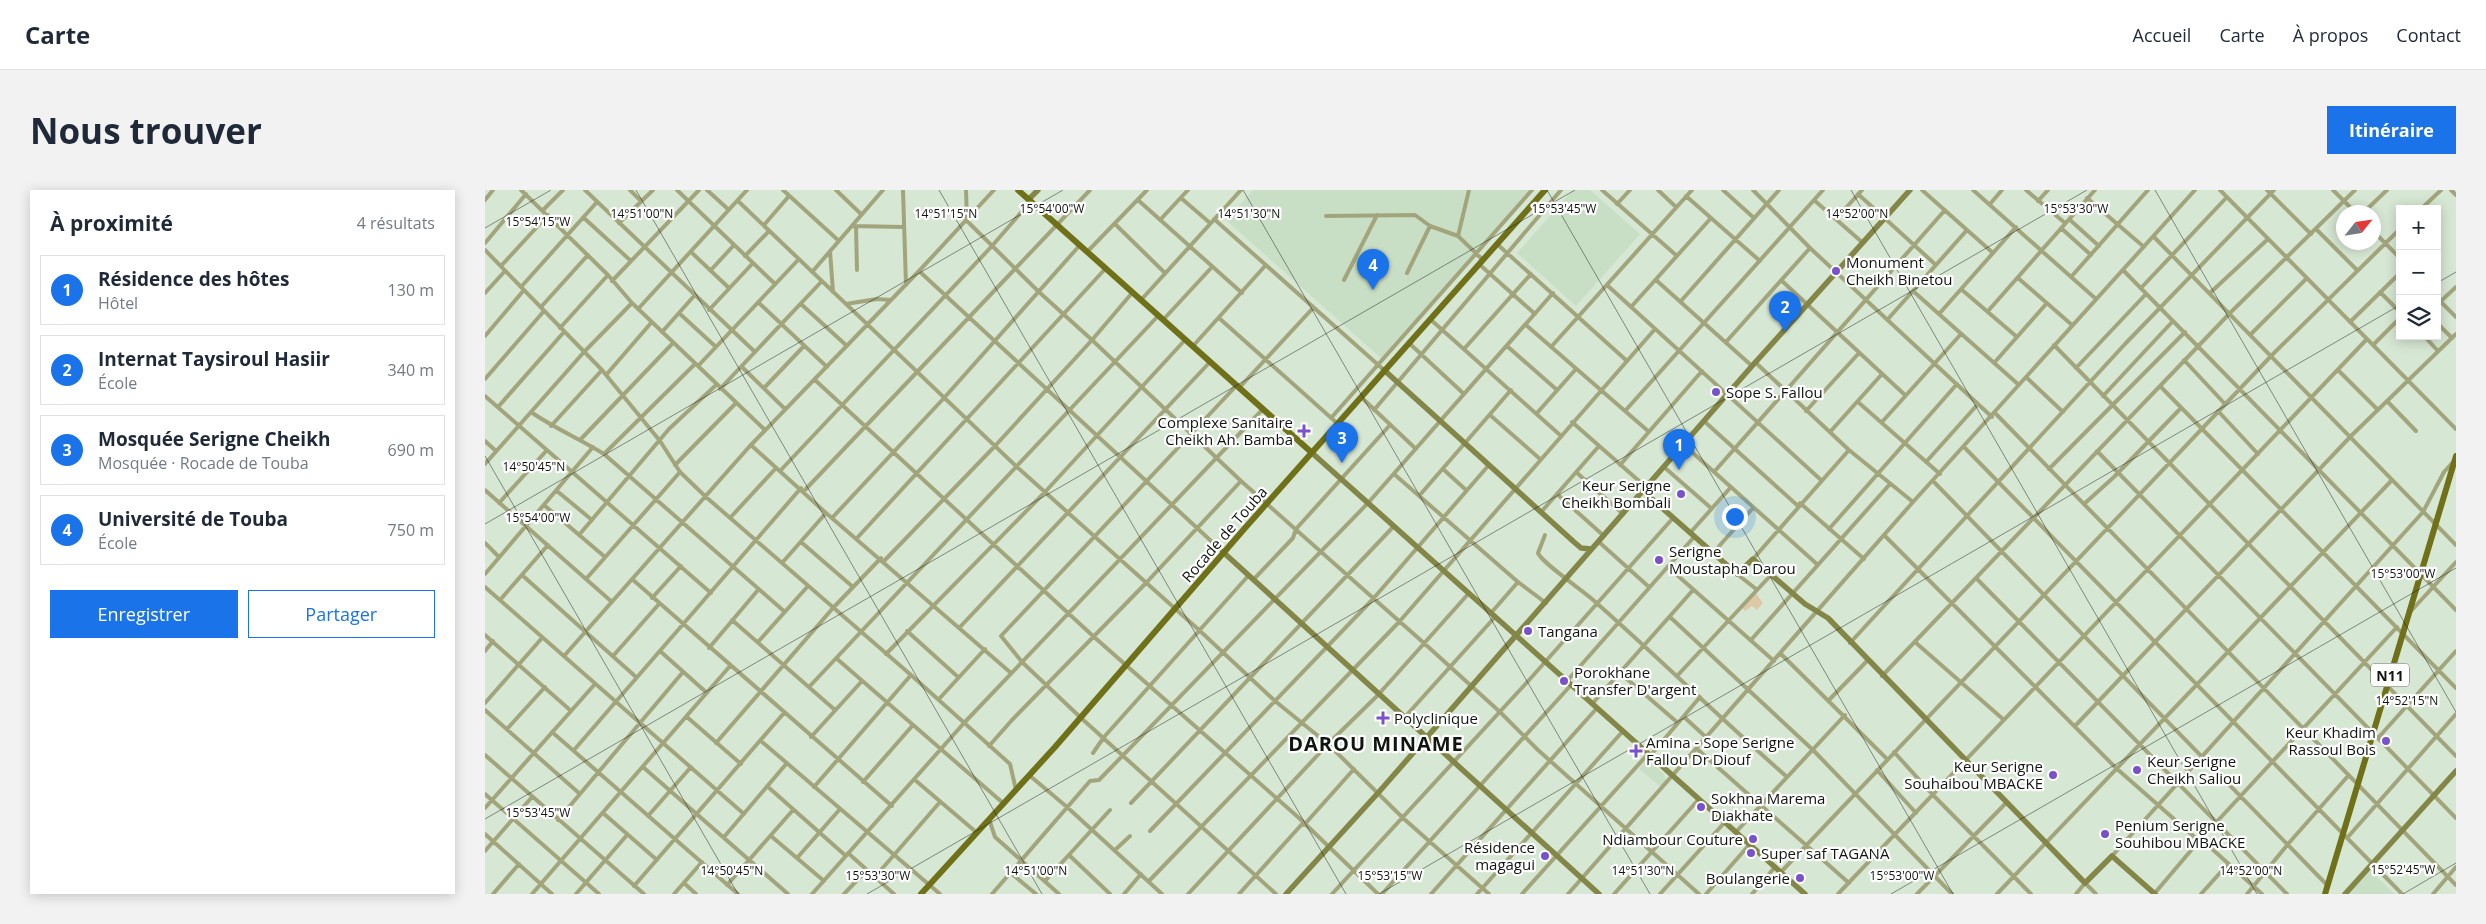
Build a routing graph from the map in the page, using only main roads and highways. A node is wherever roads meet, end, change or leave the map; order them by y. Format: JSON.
{"nodes":[{"id":1,"x":1019,"y":190,"type":"edge"},
{"id":2,"x":1545,"y":190,"type":"edge"},
{"id":3,"x":1311,"y":452,"type":"junction"},
{"id":4,"x":2455,"y":458,"type":"edge"},
{"id":5,"x":921,"y":894,"type":"edge"},
{"id":6,"x":2325,"y":894,"type":"edge"}],
"edges":[{"from":1,"to":3,"type":"main road"},
{"from":2,"to":3,"type":"main road","name":"Rocade de Touba"},
{"from":3,"to":5,"type":"main road","name":"Rocade de Touba"},
{"from":4,"to":6,"type":"main road","number":"N11"}]}
